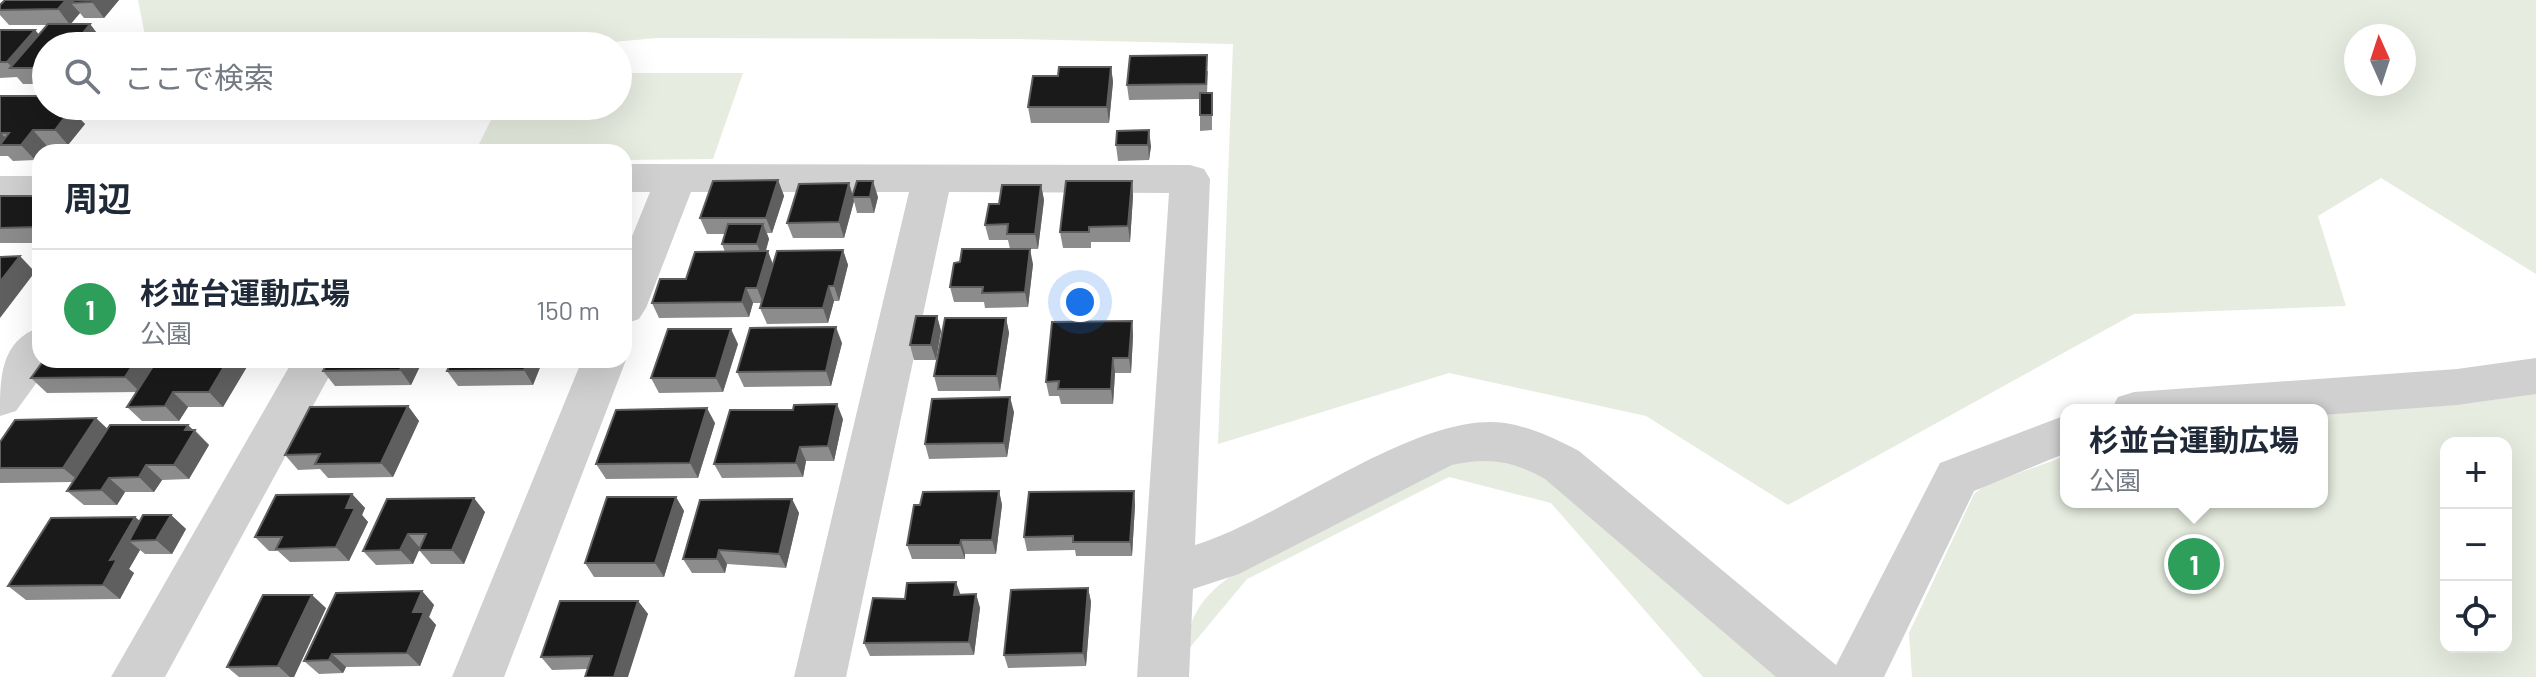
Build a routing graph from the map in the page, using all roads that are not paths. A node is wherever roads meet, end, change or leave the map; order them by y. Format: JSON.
{"nodes":[{"id":1,"x":632,"y":178,"type":"edge"},
{"id":2,"x":676,"y":178,"type":"junction"},
{"id":3,"x":932,"y":178,"type":"junction"},
{"id":4,"x":0,"y":190,"type":"edge"},
{"id":5,"x":32,"y":190,"type":"edge"},
{"id":6,"x":632,"y":288,"type":"edge"},
{"id":7,"x":32,"y":355,"type":"edge"},
{"id":8,"x":311,"y":368,"type":"edge"},
{"id":9,"x":601,"y":368,"type":"edge"},
{"id":10,"x":2536,"y":376,"type":"edge"},
{"id":11,"x":0,"y":398,"type":"edge"},
{"id":12,"x":2218,"y":404,"type":"edge"},
{"id":13,"x":2060,"y":436,"type":"edge"},
{"id":14,"x":1168,"y":575,"type":"junction"},
{"id":15,"x":137,"y":677,"type":"edge"},
{"id":16,"x":478,"y":677,"type":"edge"},
{"id":17,"x":820,"y":677,"type":"edge"},
{"id":18,"x":1163,"y":677,"type":"edge"},
{"id":19,"x":1815,"y":677,"type":"edge"},
{"id":20,"x":1857,"y":677,"type":"edge"}],
"edges":[{"from":1,"to":2,"type":"street"},
{"from":2,"to":3,"type":"street"},
{"from":2,"to":6,"type":"street"},
{"from":3,"to":14,"type":"street"},
{"from":3,"to":17,"type":"street"},
{"from":4,"to":5,"type":"street"},
{"from":7,"to":11,"type":"street"},
{"from":8,"to":15,"type":"street"},
{"from":9,"to":16,"type":"street"},
{"from":10,"to":12,"type":"street"},
{"from":13,"to":20,"type":"street"},
{"from":14,"to":18,"type":"street"},
{"from":14,"to":19,"type":"street"}]}
